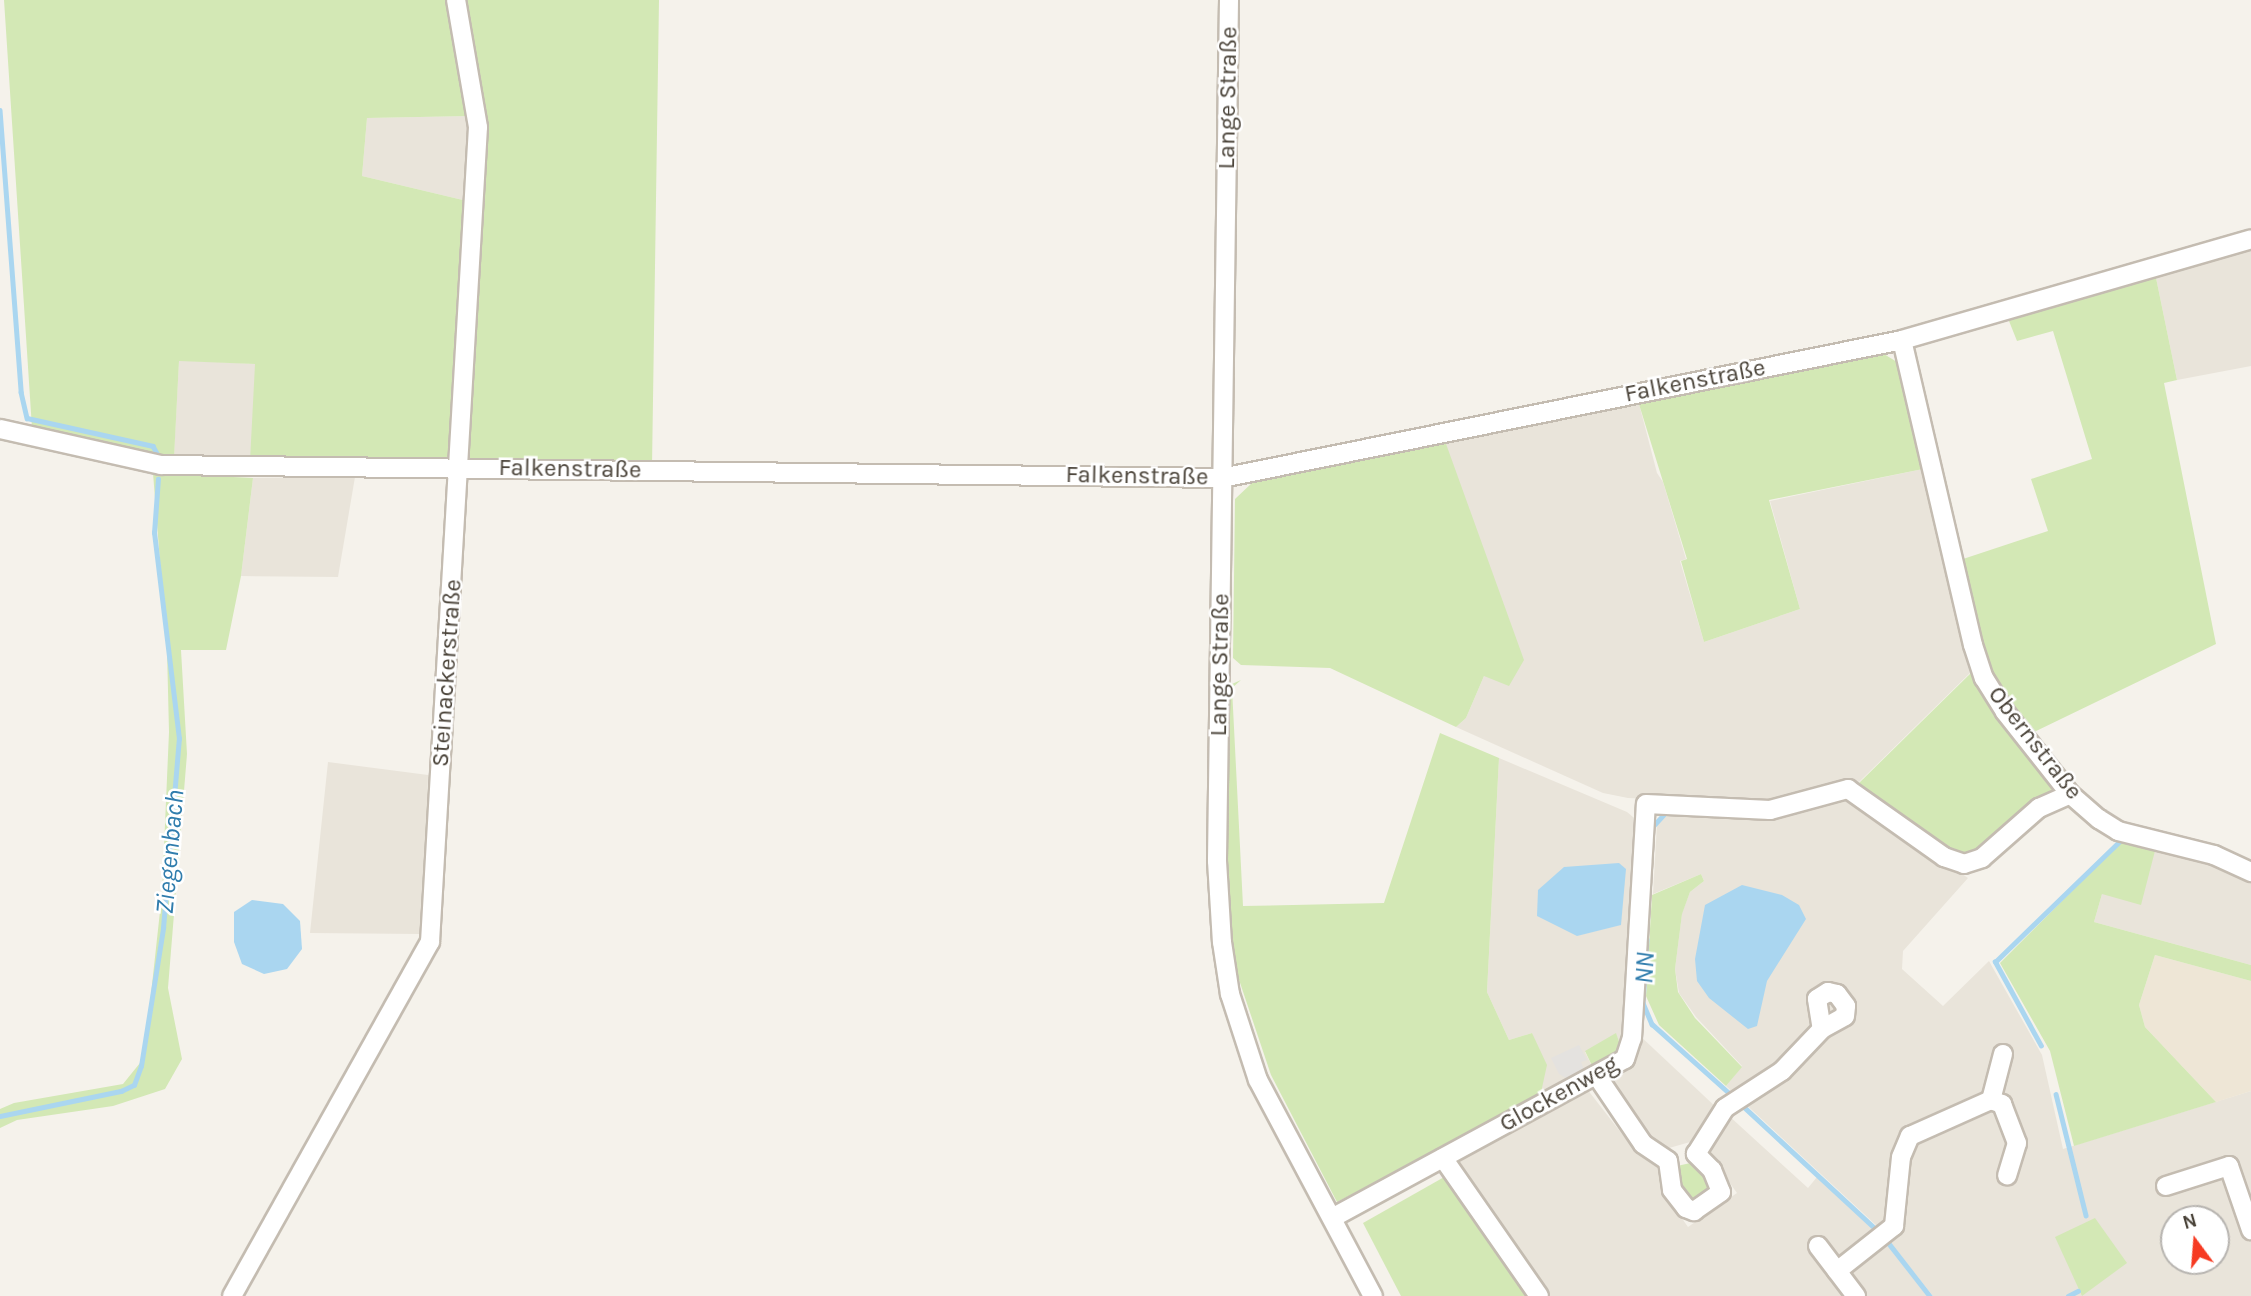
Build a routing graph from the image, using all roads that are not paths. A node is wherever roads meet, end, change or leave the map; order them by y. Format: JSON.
{"nodes":[{"id":1,"x":456,"y":0,"type":"edge"},
{"id":2,"x":1229,"y":0,"type":"edge"},
{"id":3,"x":2251,"y":239,"type":"edge"},
{"id":4,"x":1902,"y":340,"type":"junction"},
{"id":5,"x":0,"y":429,"type":"edge"},
{"id":6,"x":459,"y":468,"type":"junction"},
{"id":7,"x":1222,"y":478,"type":"junction"},
{"id":8,"x":2070,"y":794,"type":"junction"},
{"id":9,"x":2251,"y":872,"type":"edge"},
{"id":10,"x":1822,"y":1029,"type":"dead end"},
{"id":11,"x":2003,"y":1054,"type":"dead end"},
{"id":12,"x":1597,"y":1076,"type":"junction"},
{"id":13,"x":1991,"y":1100,"type":"junction"},
{"id":14,"x":1696,"y":1154,"type":"junction"},
{"id":15,"x":1443,"y":1158,"type":"junction"},
{"id":16,"x":1668,"y":1161,"type":"junction"},
{"id":17,"x":2007,"y":1175,"type":"dead end"},
{"id":18,"x":2165,"y":1186,"type":"dead end"},
{"id":19,"x":1332,"y":1218,"type":"junction"},
{"id":20,"x":2251,"y":1230,"type":"edge"},
{"id":21,"x":1818,"y":1246,"type":"dead end"},
{"id":22,"x":1838,"y":1271,"type":"junction"},
{"id":23,"x":232,"y":1296,"type":"edge"},
{"id":24,"x":1373,"y":1296,"type":"edge"},
{"id":25,"x":1539,"y":1296,"type":"edge"},
{"id":26,"x":1856,"y":1296,"type":"edge"}],
"edges":[{"from":1,"to":6,"type":"street","name":"Steinackerstraße"},
{"from":2,"to":7,"type":"street","name":"Lange Straße"},
{"from":3,"to":4,"type":"street","name":"Falkenstraße"},
{"from":4,"to":7,"type":"street","name":"Falkenstraße"},
{"from":4,"to":8,"type":"street","name":"Obernstraße"},
{"from":5,"to":6,"type":"street","name":"Falkenstraße"},
{"from":6,"to":7,"type":"street","name":"Falkenstraße"},
{"from":6,"to":23,"type":"street","name":"Steinackerstraße"},
{"from":7,"to":19,"type":"street","name":"Lange Straße"},
{"from":8,"to":9,"type":"street","name":"Obernstraße"},
{"from":8,"to":12,"type":"street","name":"Glockenweg"},
{"from":10,"to":14,"type":"street"},
{"from":11,"to":13,"type":"street"},
{"from":12,"to":15,"type":"street","name":"Glockenweg"},
{"from":12,"to":16,"type":"street"},
{"from":13,"to":17,"type":"street"},
{"from":13,"to":22,"type":"street"},
{"from":14,"to":16,"type":"street"},
{"from":14,"to":16,"type":"street"},
{"from":15,"to":19,"type":"street","name":"Glockenweg"},
{"from":15,"to":25,"type":"street"},
{"from":18,"to":20,"type":"street"},
{"from":19,"to":24,"type":"street","name":"Lange Straße"},
{"from":21,"to":22,"type":"street"},
{"from":22,"to":26,"type":"street"}]}
